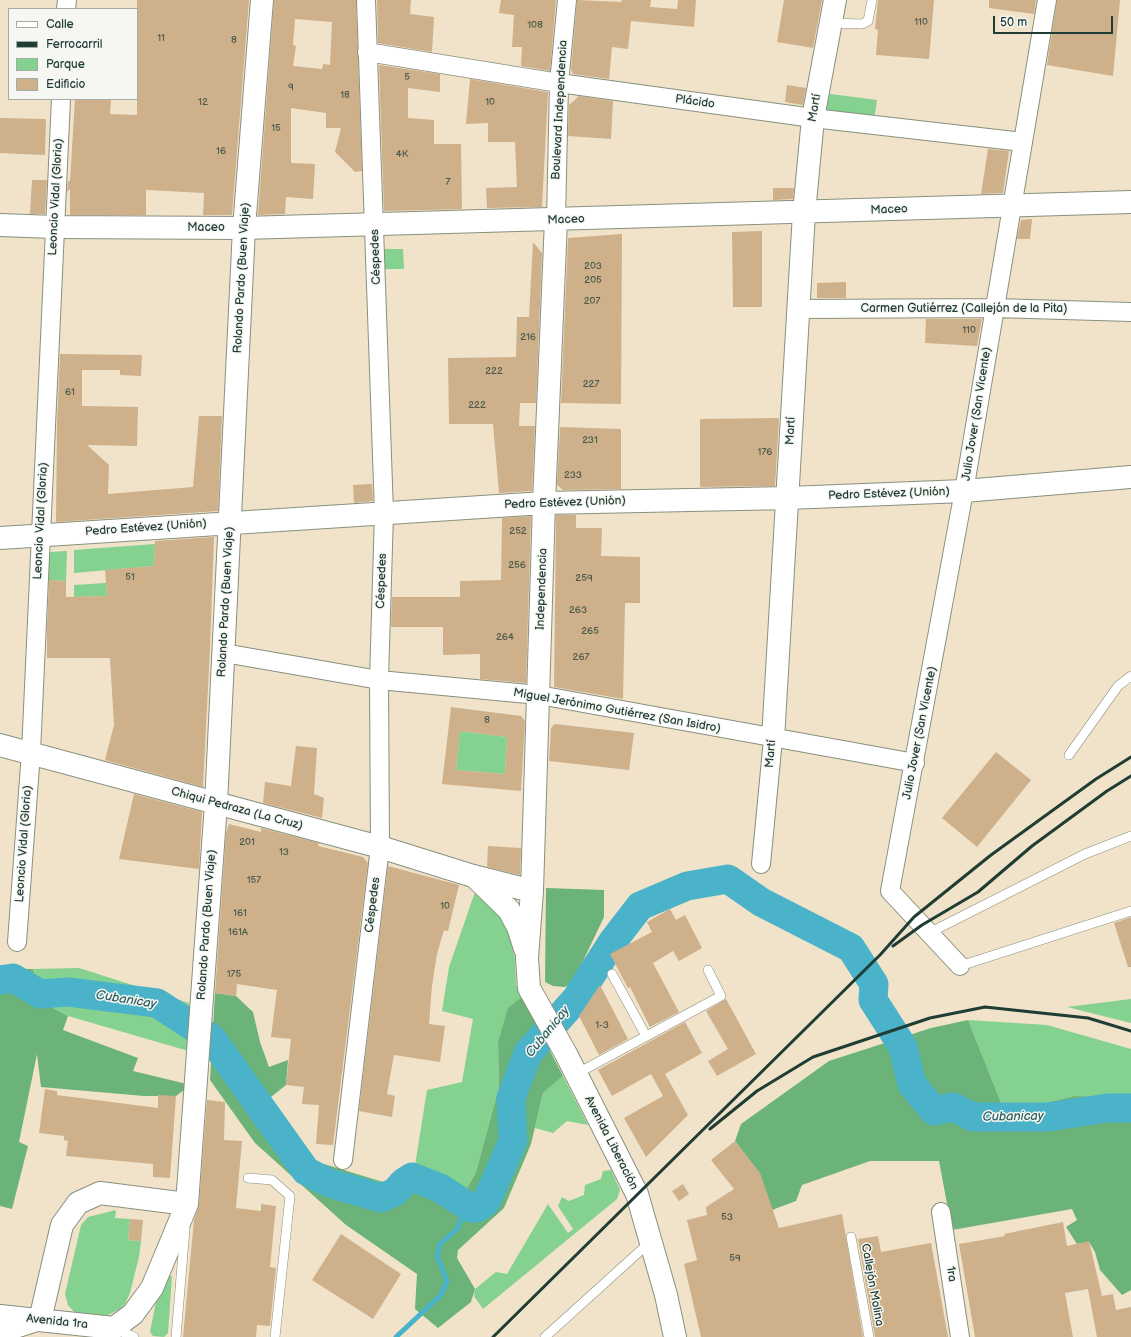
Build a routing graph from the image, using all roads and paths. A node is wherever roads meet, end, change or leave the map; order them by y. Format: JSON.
{"nodes":[{"id":1,"x":262,"y":0,"type":"edge"},
{"id":2,"x":366,"y":0,"type":"edge"},
{"id":3,"x":567,"y":0,"type":"edge"},
{"id":4,"x":835,"y":0,"type":"edge"},
{"id":5,"x":872,"y":0,"type":"edge"},
{"id":6,"x":1047,"y":0,"type":"edge"},
{"id":7,"x":831,"y":23,"type":"junction"},
{"id":8,"x":367,"y":52,"type":"junction"},
{"id":9,"x":559,"y":83,"type":"junction"},
{"id":10,"x":61,"y":100,"type":"edge"},
{"id":11,"x":812,"y":118,"type":"junction"},
{"id":12,"x":1023,"y":142,"type":"junction"},
{"id":13,"x":1131,"y":202,"type":"edge"},
{"id":14,"x":1013,"y":206,"type":"junction"},
{"id":15,"x":804,"y":213,"type":"junction"},
{"id":16,"x":556,"y":220,"type":"junction"},
{"id":17,"x":0,"y":225,"type":"edge"},
{"id":18,"x":374,"y":226,"type":"junction"},
{"id":19,"x":54,"y":227,"type":"junction"},
{"id":20,"x":244,"y":228,"type":"junction"},
{"id":21,"x":995,"y":308,"type":"junction"},
{"id":22,"x":798,"y":309,"type":"junction"},
{"id":23,"x":1131,"y":312,"type":"edge"},
{"id":24,"x":1131,"y":477,"type":"edge"},
{"id":25,"x":964,"y":491,"type":"junction"},
{"id":26,"x":788,"y":498,"type":"junction"},
{"id":27,"x":544,"y":503,"type":"junction"},
{"id":28,"x":384,"y":513,"type":"junction"},
{"id":29,"x":229,"y":523,"type":"junction"},
{"id":30,"x":40,"y":535,"type":"junction"},
{"id":31,"x":0,"y":538,"type":"edge"},
{"id":32,"x":224,"y":653,"type":"junction"},
{"id":33,"x":1131,"y":676,"type":"edge"},
{"id":34,"x":379,"y":680,"type":"junction"},
{"id":35,"x":539,"y":695,"type":"junction"},
{"id":36,"x":773,"y":739,"type":"junction"},
{"id":37,"x":0,"y":745,"type":"edge"},
{"id":38,"x":31,"y":752,"type":"junction"},
{"id":39,"x":1069,"y":754,"type":"dead end"},
{"id":40,"x":915,"y":763,"type":"junction"},
{"id":41,"x":216,"y":804,"type":"junction"},
{"id":42,"x":1131,"y":836,"type":"edge"},
{"id":43,"x":380,"y":847,"type":"junction"},
{"id":44,"x":761,"y":864,"type":"dead end"},
{"id":45,"x":473,"y":876,"type":"junction"},
{"id":46,"x":532,"y":891,"type":"junction"},
{"id":47,"x":1131,"y":911,"type":"edge"},
{"id":48,"x":929,"y":933,"type":"junction"},
{"id":49,"x":17,"y":942,"type":"dead end"},
{"id":50,"x":527,"y":958,"type":"junction"},
{"id":51,"x":960,"y":966,"type":"joint"},
{"id":52,"x":708,"y":970,"type":"dead end"},
{"id":53,"x":612,"y":974,"type":"dead end"},
{"id":54,"x":646,"y":1036,"type":"junction"},
{"id":55,"x":576,"y":1074,"type":"junction"},
{"id":56,"x":343,"y":1160,"type":"dead end"},
{"id":57,"x":248,"y":1178,"type":"dead end"},
{"id":58,"x":187,"y":1204,"type":"junction"},
{"id":59,"x":941,"y":1212,"type":"dead end"},
{"id":60,"x":851,"y":1237,"type":"dead end"},
{"id":61,"x":651,"y":1241,"type":"junction"},
{"id":62,"x":0,"y":1316,"type":"edge"},
{"id":63,"x":40,"y":1320,"type":"junction"},
{"id":64,"x":114,"y":1328,"type":"junction"},
{"id":65,"x":0,"y":1334,"type":"edge"},
{"id":66,"x":134,"y":1337,"type":"edge"},
{"id":67,"x":176,"y":1337,"type":"edge"},
{"id":68,"x":275,"y":1337,"type":"edge"},
{"id":69,"x":545,"y":1337,"type":"edge"},
{"id":70,"x":675,"y":1337,"type":"edge"},
{"id":71,"x":869,"y":1337,"type":"edge"},
{"id":72,"x":960,"y":1337,"type":"edge"}],
"edges":[{"from":1,"to":20,"type":"main road","name":"Rolando Pardo (Buen Viaje)"},
{"from":2,"to":8,"type":"street","name":"Céspedes"},
{"from":3,"to":9,"type":"street","name":"Boulevard Independencia"},
{"from":4,"to":7,"type":"main road","name":"Martí"},
{"from":5,"to":7,"type":"lane"},
{"from":6,"to":12,"type":"street","name":"Julio Jover (San Vicente)"},
{"from":7,"to":11,"type":"main road","name":"Martí"},
{"from":8,"to":9,"type":"street","name":"Plácido"},
{"from":8,"to":18,"type":"street","name":"Céspedes"},
{"from":9,"to":11,"type":"street","name":"Plácido"},
{"from":9,"to":16,"type":"street","name":"Boulevard Independencia"},
{"from":10,"to":19,"type":"street","name":"Leoncio Vidal (Gloria)"},
{"from":11,"to":12,"type":"street","name":"Plácido"},
{"from":11,"to":15,"type":"main road","name":"Martí"},
{"from":12,"to":14,"type":"street","name":"Julio Jover (San Vicente)"},
{"from":13,"to":14,"type":"main road","name":"Maceo"},
{"from":14,"to":15,"type":"main road","name":"Maceo"},
{"from":14,"to":21,"type":"street","name":"Julio Jover (San Vicente)"},
{"from":15,"to":16,"type":"main road","name":"Maceo"},
{"from":15,"to":22,"type":"main road","name":"Martí"},
{"from":16,"to":18,"type":"main road","name":"Maceo"},
{"from":16,"to":27,"type":"main road","name":"Independencia"},
{"from":17,"to":19,"type":"main road","name":"Maceo"},
{"from":18,"to":20,"type":"main road","name":"Maceo"},
{"from":18,"to":28,"type":"street","name":"Céspedes"},
{"from":19,"to":20,"type":"main road","name":"Maceo"},
{"from":19,"to":30,"type":"street","name":"Leoncio Vidal (Gloria)"},
{"from":20,"to":29,"type":"main road","name":"Rolando Pardo (Buen Viaje)"},
{"from":21,"to":22,"type":"street","name":"Carmen Gutiérrez (Callejón de la Pita)"},
{"from":21,"to":23,"type":"street","name":"Carmen Gutiérrez (Callejón de la Pita)"},
{"from":21,"to":25,"type":"street","name":"Julio Jover (San Vicente)"},
{"from":22,"to":26,"type":"main road","name":"Martí"},
{"from":24,"to":25,"type":"main road","name":"Pedro Estévez (Unión)"},
{"from":25,"to":26,"type":"main road","name":"Pedro Estévez (Unión)"},
{"from":25,"to":40,"type":"street","name":"Julio Jover (San Vicente)"},
{"from":26,"to":27,"type":"main road","name":"Pedro Estévez (Unión)"},
{"from":26,"to":36,"type":"main road","name":"Martí"},
{"from":27,"to":28,"type":"main road","name":"Pedro Estévez (Unión)"},
{"from":27,"to":35,"type":"main road","name":"Independencia"},
{"from":28,"to":29,"type":"main road","name":"Pedro Estévez (Unión)"},
{"from":28,"to":34,"type":"street","name":"Céspedes"},
{"from":29,"to":30,"type":"main road","name":"Pedro Estévez (Unión)"},
{"from":29,"to":32,"type":"main road","name":"Rolando Pardo (Buen Viaje)"},
{"from":30,"to":31,"type":"main road","name":"Pedro Estévez (Unión)"},
{"from":30,"to":38,"type":"street","name":"Leoncio Vidal (Gloria)"},
{"from":32,"to":34,"type":"street","name":"Miguel Jerónimo Gutiérrez (San Isidro)"},
{"from":32,"to":41,"type":"main road","name":"Rolando Pardo (Buen Viaje)"},
{"from":33,"to":39,"type":"lane"},
{"from":34,"to":35,"type":"street","name":"Miguel Jerónimo Gutiérrez (San Isidro)"},
{"from":34,"to":43,"type":"street","name":"Céspedes"},
{"from":35,"to":36,"type":"street","name":"Miguel Jerónimo Gutiérrez (San Isidro)"},
{"from":35,"to":46,"type":"main road","name":"Independencia"},
{"from":36,"to":40,"type":"street","name":"Miguel Jerónimo Gutiérrez (San Isidro)"},
{"from":36,"to":44,"type":"street","name":"Martí"},
{"from":37,"to":38,"type":"main road","name":"Chiqui Pedraza (La Cruz)"},
{"from":38,"to":41,"type":"main road","name":"Chiqui Pedraza (La Cruz)"},
{"from":38,"to":49,"type":"street","name":"Leoncio Vidal (Gloria)"},
{"from":40,"to":48,"type":"street","name":"Julio Jover (San Vicente)"},
{"from":41,"to":43,"type":"main road","name":"Chiqui Pedraza (La Cruz)"},
{"from":41,"to":58,"type":"main road","name":"Rolando Pardo (Buen Viaje)"},
{"from":42,"to":48,"type":"lane"},
{"from":43,"to":45,"type":"main road","name":"Chiqui Pedraza (La Cruz)"},
{"from":43,"to":56,"type":"street","name":"Céspedes"},
{"from":45,"to":46,"type":"main road","name":"Chiqui Pedraza (La Cruz)"},
{"from":45,"to":50,"type":"main road","name":"Chiqui Pedraza (La Cruz)"},
{"from":46,"to":50,"type":"main road","name":"Independencia"},
{"from":47,"to":51,"type":"lane"},
{"from":48,"to":51,"type":"street","name":"Julio Jover (San Vicente)"},
{"from":50,"to":55,"type":"main road","name":"Avenida Liberación"},
{"from":52,"to":54,"type":"lane"},
{"from":53,"to":54,"type":"lane"},
{"from":54,"to":55,"type":"lane"},
{"from":55,"to":61,"type":"main road","name":"Avenida Liberación"},
{"from":57,"to":68,"type":"lane"},
{"from":58,"to":63,"type":"main road"},
{"from":58,"to":64,"type":"main road","name":"Rolando Pardo (Buen Viaje)"},
{"from":58,"to":67,"type":"lane"},
{"from":59,"to":72,"type":"street","name":"1ra"},
{"from":60,"to":71,"type":"lane","name":"Callejón Molina"},
{"from":61,"to":69,"type":"lane"},
{"from":61,"to":70,"type":"main road","name":"Avenida Liberación"},
{"from":62,"to":63,"type":"main road","name":"Avenida 1ra"},
{"from":63,"to":64,"type":"main road","name":"Avenida 1ra"},
{"from":63,"to":65,"type":"street"},
{"from":64,"to":66,"type":"lane"}]}
